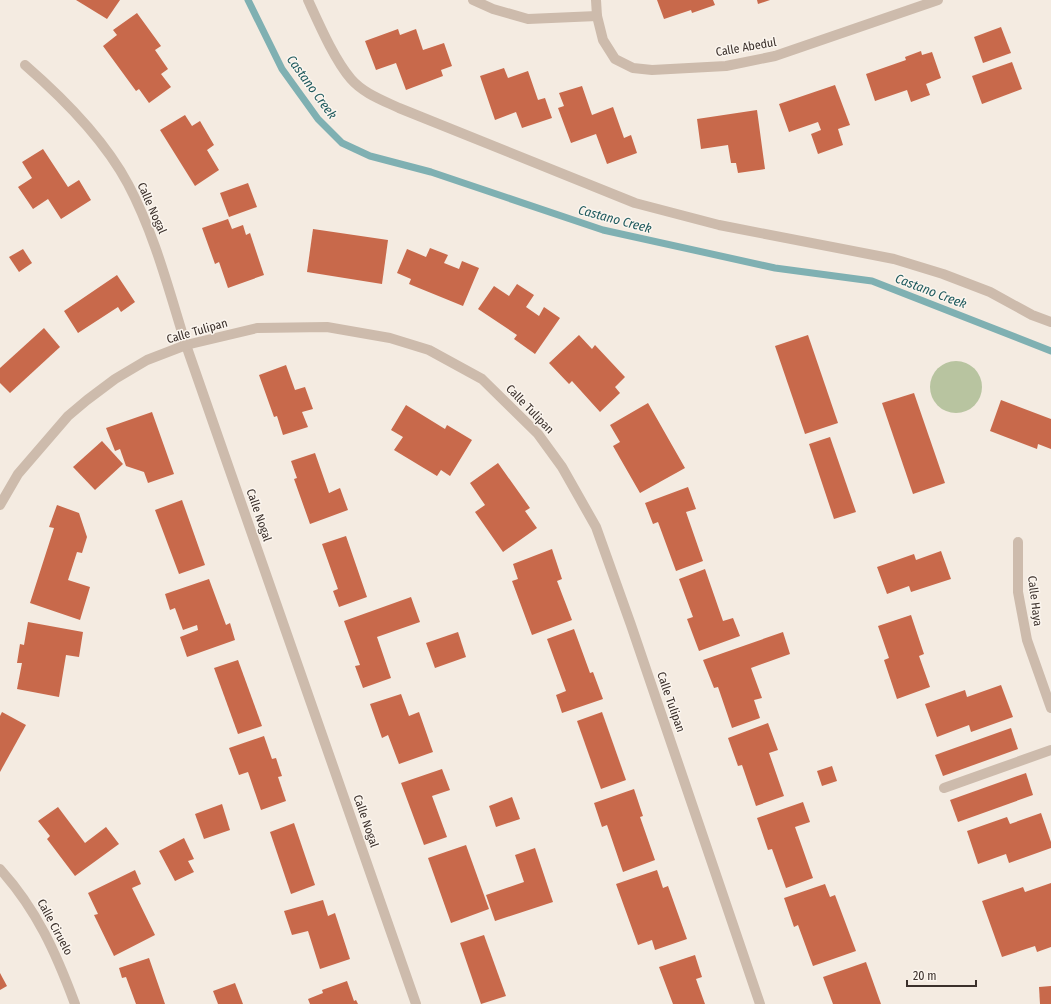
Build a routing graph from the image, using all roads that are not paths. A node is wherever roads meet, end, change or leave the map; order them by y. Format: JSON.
{"nodes":[{"id":1,"x":308,"y":0,"type":"edge"},
{"id":2,"x":472,"y":0,"type":"edge"},
{"id":3,"x":596,"y":0,"type":"edge"},
{"id":4,"x":938,"y":0,"type":"edge"},
{"id":5,"x":597,"y":16,"type":"junction"},
{"id":6,"x":25,"y":65,"type":"dead end"},
{"id":7,"x":1051,"y":322,"type":"edge"},
{"id":8,"x":186,"y":345,"type":"junction"},
{"id":9,"x":0,"y":505,"type":"edge"},
{"id":10,"x":1018,"y":542,"type":"dead end"},
{"id":11,"x":1051,"y":708,"type":"edge"},
{"id":12,"x":1051,"y":750,"type":"edge"},
{"id":13,"x":944,"y":788,"type":"dead end"},
{"id":14,"x":0,"y":869,"type":"edge"},
{"id":15,"x":75,"y":1004,"type":"edge"},
{"id":16,"x":416,"y":1004,"type":"edge"},
{"id":17,"x":760,"y":1004,"type":"edge"}],
"edges":[{"from":1,"to":7,"type":"street"},
{"from":2,"to":5,"type":"street"},
{"from":3,"to":5,"type":"street","name":"Calle Abedul"},
{"from":4,"to":5,"type":"street","name":"Calle Abedul"},
{"from":6,"to":8,"type":"street","name":"Calle Nogal"},
{"from":8,"to":9,"type":"street","name":"Calle Tulipan"},
{"from":8,"to":16,"type":"street","name":"Calle Nogal"},
{"from":8,"to":17,"type":"street","name":"Calle Tulipan"},
{"from":10,"to":11,"type":"street","name":"Calle Haya"},
{"from":12,"to":13,"type":"street"},
{"from":14,"to":15,"type":"street","name":"Calle Ciruelo"}]}
